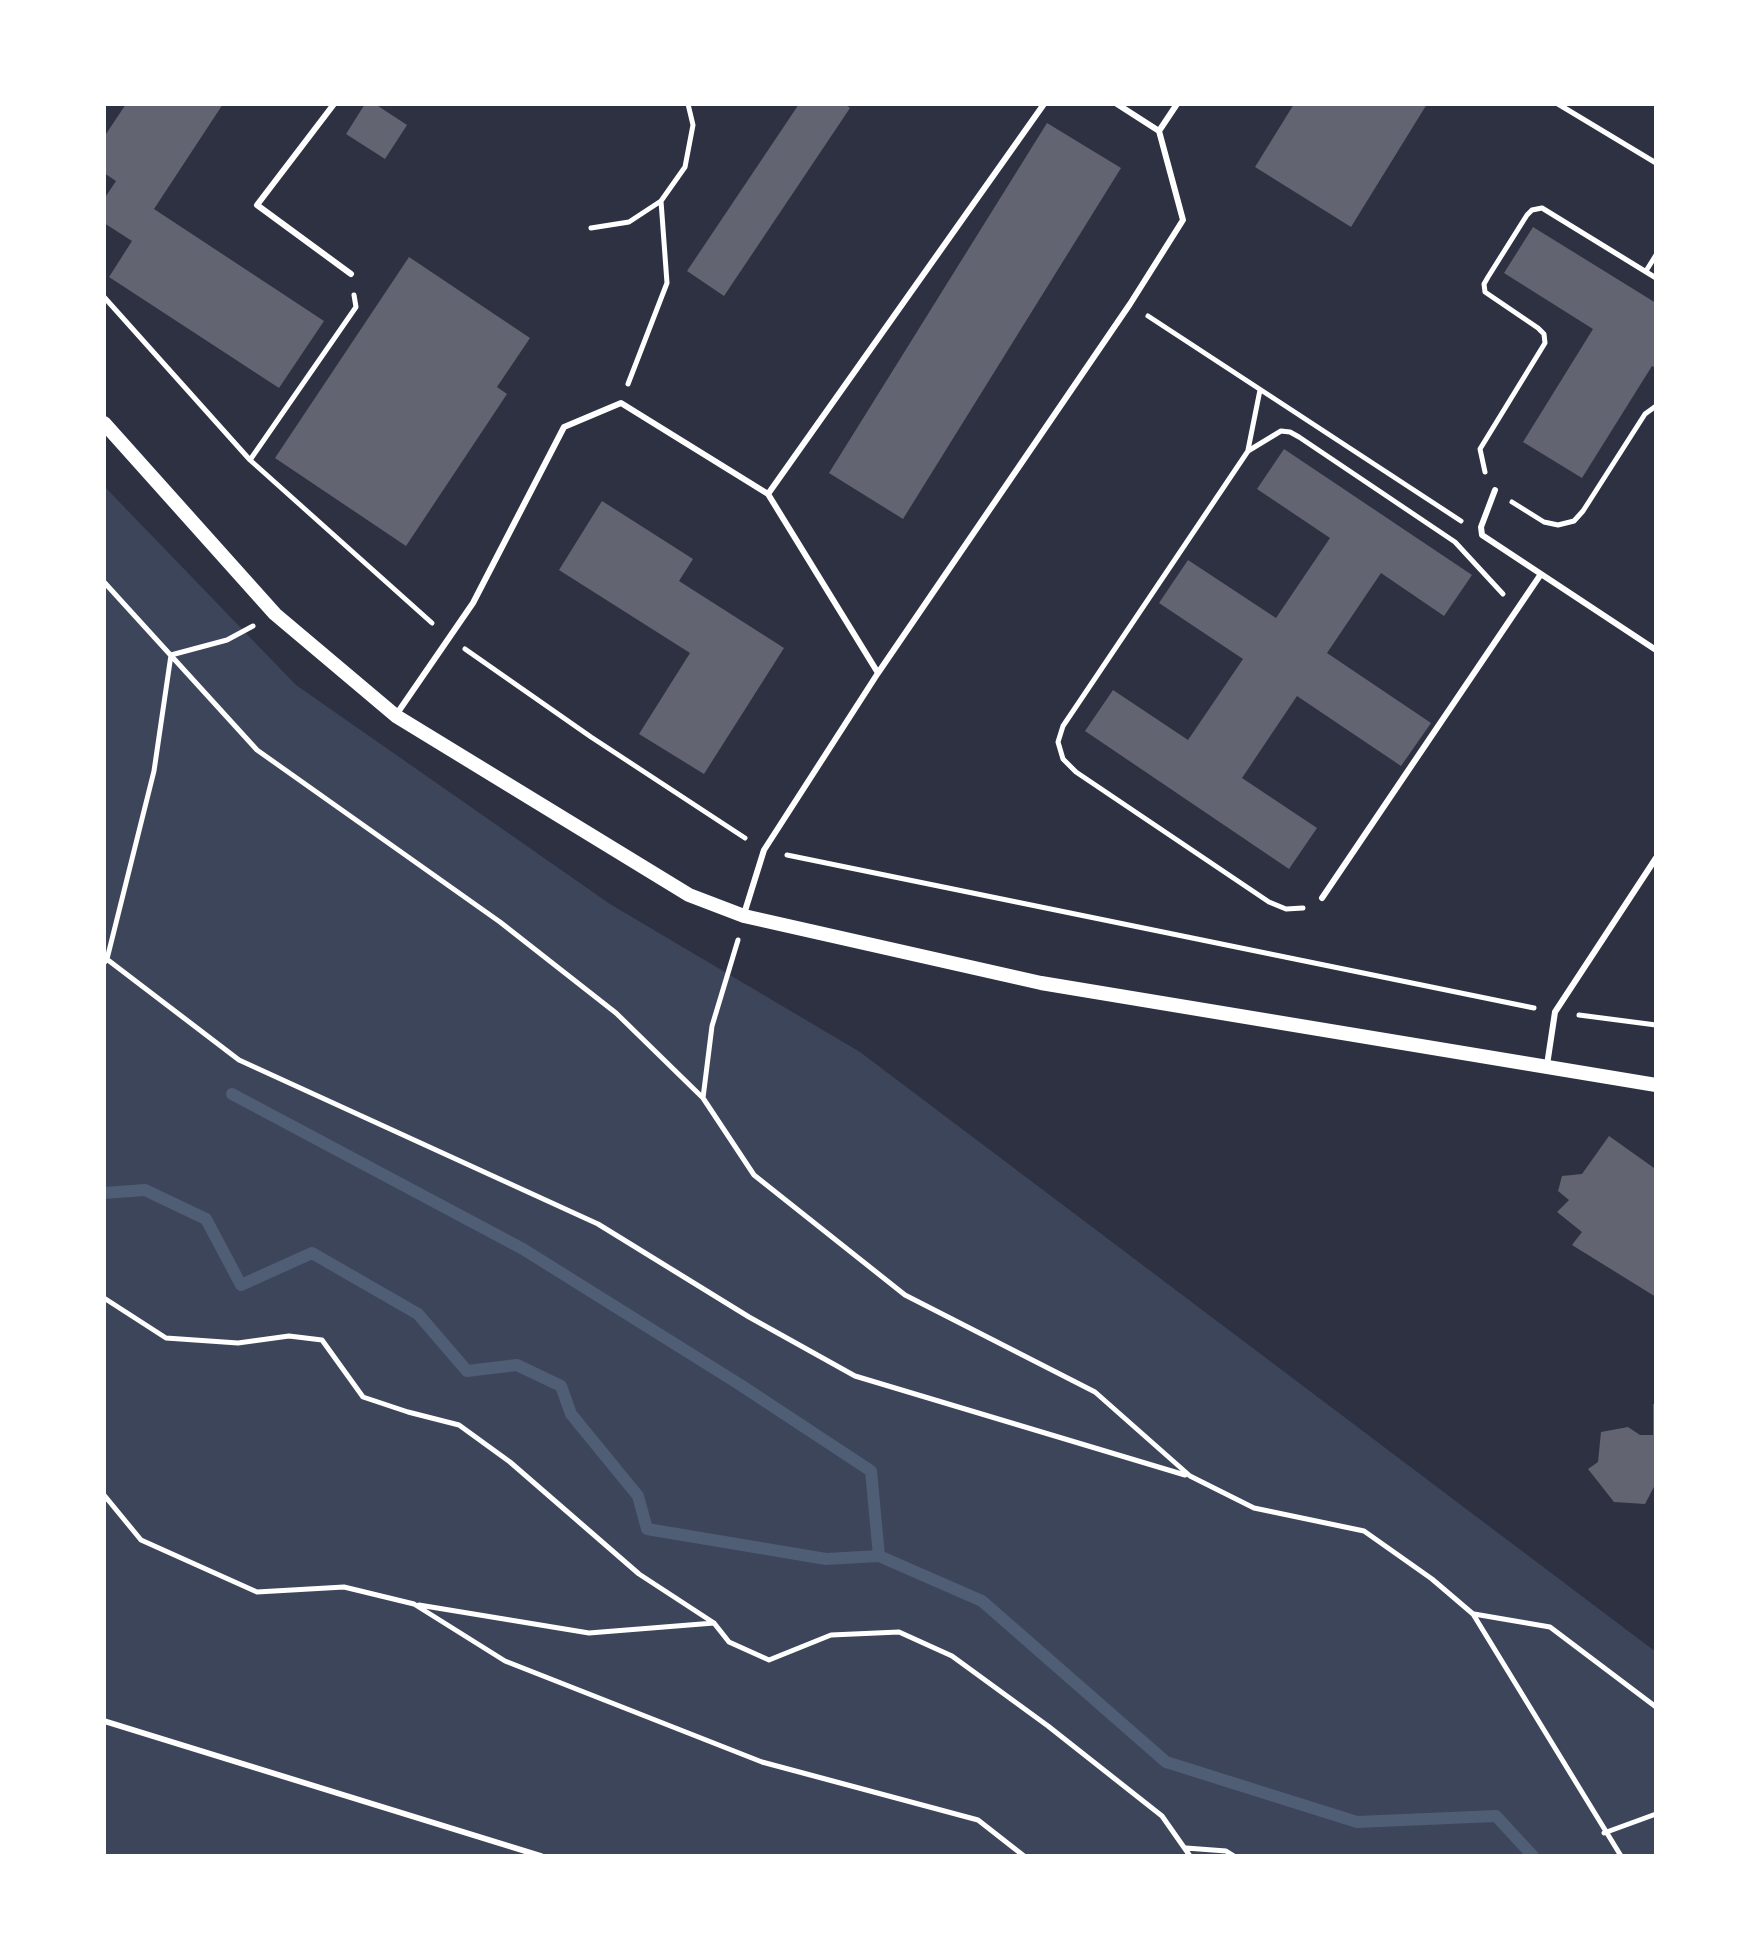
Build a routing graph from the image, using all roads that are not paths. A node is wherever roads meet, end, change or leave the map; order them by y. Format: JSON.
{"nodes":[{"id":1,"x":334,"y":104,"type":"edge"},
{"id":2,"x":1044,"y":104,"type":"edge"},
{"id":3,"x":1117,"y":104,"type":"edge"},
{"id":4,"x":1177,"y":104,"type":"edge"},
{"id":5,"x":1159,"y":131,"type":"junction"},
{"id":6,"x":351,"y":274,"type":"road end"},
{"id":7,"x":104,"y":423,"type":"edge"},
{"id":8,"x":1495,"y":490,"type":"road end"},
{"id":9,"x":768,"y":494,"type":"junction"},
{"id":10,"x":1541,"y":574,"type":"junction"},
{"id":11,"x":1656,"y":650,"type":"edge"},
{"id":12,"x":878,"y":673,"type":"junction"},
{"id":13,"x":396,"y":716,"type":"junction"},
{"id":14,"x":1656,"y":858,"type":"edge"},
{"id":15,"x":1322,"y":898,"type":"road end"},
{"id":16,"x":744,"y":916,"type":"junction"},
{"id":17,"x":1547,"y":1065,"type":"junction"},
{"id":18,"x":1656,"y":1085,"type":"edge"},
{"id":19,"x":104,"y":1721,"type":"edge"},
{"id":20,"x":541,"y":1856,"type":"edge"}],
"edges":[{"from":1,"to":6,"type":"lane"},
{"from":2,"to":9,"type":"lane"},
{"from":3,"to":5,"type":"lane"},
{"from":4,"to":5,"type":"lane"},
{"from":5,"to":12,"type":"lane"},
{"from":7,"to":13,"type":"street"},
{"from":8,"to":10,"type":"lane"},
{"from":9,"to":12,"type":"lane"},
{"from":9,"to":13,"type":"lane"},
{"from":10,"to":11,"type":"lane"},
{"from":10,"to":15,"type":"lane"},
{"from":12,"to":16,"type":"lane"},
{"from":13,"to":16,"type":"street"},
{"from":14,"to":17,"type":"lane"},
{"from":16,"to":17,"type":"street"},
{"from":17,"to":18,"type":"street"},
{"from":19,"to":20,"type":"lane"}]}
